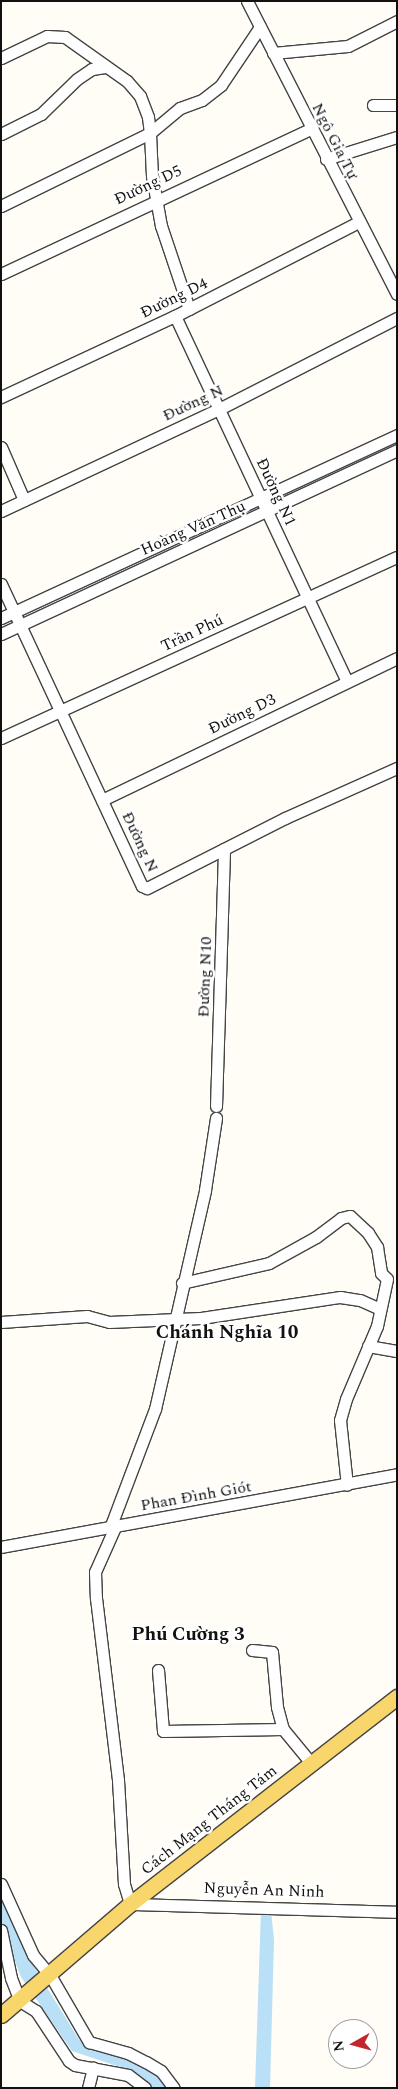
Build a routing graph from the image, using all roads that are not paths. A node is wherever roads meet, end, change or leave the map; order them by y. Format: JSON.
{"nodes":[{"id":1,"x":247,"y":1,"type":"edge"},
{"id":2,"x":397,"y":21,"type":"edge"},
{"id":3,"x":260,"y":27,"type":"junction"},
{"id":4,"x":273,"y":52,"type":"junction"},
{"id":5,"x":1,"y":58,"type":"edge"},
{"id":6,"x":105,"y":67,"type":"junction"},
{"id":7,"x":372,"y":105,"type":"dead end"},
{"id":8,"x":397,"y":105,"type":"edge"},
{"id":9,"x":310,"y":129,"type":"junction"},
{"id":10,"x":150,"y":133,"type":"junction"},
{"id":11,"x":1,"y":134,"type":"edge"},
{"id":12,"x":397,"y":137,"type":"edge"},
{"id":13,"x":326,"y":158,"type":"junction"},
{"id":14,"x":156,"y":199,"type":"junction"},
{"id":15,"x":1,"y":206,"type":"edge"},
{"id":16,"x":359,"y":222,"type":"junction"},
{"id":17,"x":1,"y":274,"type":"edge"},
{"id":18,"x":397,"y":294,"type":"edge"},
{"id":19,"x":189,"y":309,"type":"junction"},
{"id":20,"x":175,"y":316,"type":"junction"},
{"id":21,"x":397,"y":318,"type":"edge"},
{"id":22,"x":1,"y":398,"type":"edge"},
{"id":23,"x":219,"y":410,"type":"junction"},
{"id":24,"x":397,"y":435,"type":"edge"},
{"id":25,"x":378,"y":444,"type":"junction"},
{"id":26,"x":1,"y":447,"type":"edge"},
{"id":27,"x":397,"y":450,"type":"edge"},
{"id":28,"x":384,"y":456,"type":"junction"},
{"id":29,"x":327,"y":468,"type":"junction"},
{"id":30,"x":334,"y":480,"type":"junction"},
{"id":31,"x":24,"y":500,"type":"junction"},
{"id":32,"x":262,"y":500,"type":"junction"},
{"id":33,"x":1,"y":511,"type":"edge"},
{"id":34,"x":267,"y":512,"type":"junction"},
{"id":35,"x":193,"y":531,"type":"junction"},
{"id":36,"x":198,"y":542,"type":"junction"},
{"id":37,"x":135,"y":557,"type":"junction"},
{"id":38,"x":397,"y":557,"type":"edge"},
{"id":39,"x":141,"y":569,"type":"junction"},
{"id":40,"x":1,"y":584,"type":"edge"},
{"id":41,"x":308,"y":598,"type":"junction"},
{"id":42,"x":14,"y":613,"type":"junction"},
{"id":43,"x":1,"y":618,"type":"edge"},
{"id":44,"x":20,"y":626,"type":"junction"},
{"id":45,"x":1,"y":634,"type":"edge"},
{"id":46,"x":397,"y":658,"type":"edge"},
{"id":47,"x":347,"y":681,"type":"junction"},
{"id":48,"x":60,"y":711,"type":"junction"},
{"id":49,"x":1,"y":738,"type":"edge"},
{"id":50,"x":397,"y":768,"type":"edge"},
{"id":51,"x":102,"y":800,"type":"junction"},
{"id":52,"x":224,"y":849,"type":"junction"},
{"id":53,"x":182,"y":1283,"type":"junction"},
{"id":54,"x":380,"y":1309,"type":"junction"},
{"id":55,"x":175,"y":1318,"type":"junction"},
{"id":56,"x":1,"y":1322,"type":"edge"},
{"id":57,"x":368,"y":1346,"type":"junction"},
{"id":58,"x":397,"y":1351,"type":"edge"},
{"id":59,"x":397,"y":1474,"type":"edge"},
{"id":60,"x":347,"y":1485,"type":"junction"},
{"id":61,"x":112,"y":1527,"type":"junction"},
{"id":62,"x":1,"y":1547,"type":"edge"},
{"id":63,"x":252,"y":1650,"type":"dead end"},
{"id":64,"x":158,"y":1670,"type":"dead end"},
{"id":65,"x":397,"y":1697,"type":"edge"},
{"id":66,"x":283,"y":1729,"type":"junction"},
{"id":67,"x":311,"y":1763,"type":"junction"},
{"id":68,"x":1,"y":1884,"type":"edge"},
{"id":69,"x":130,"y":1904,"type":"junction"},
{"id":70,"x":397,"y":1912,"type":"edge"},
{"id":71,"x":1,"y":1930,"type":"edge"},
{"id":72,"x":49,"y":1976,"type":"junction"},
{"id":73,"x":25,"y":1997,"type":"junction"},
{"id":74,"x":1,"y":2015,"type":"edge"},
{"id":75,"x":93,"y":2068,"type":"junction"},
{"id":76,"x":88,"y":2088,"type":"edge"},
{"id":77,"x":145,"y":2088,"type":"edge"},
{"id":78,"x":174,"y":2088,"type":"edge"}],
"edges":[{"from":1,"to":3,"type":"street","name":"Ngô Gia Tự"},
{"from":2,"to":4,"type":"street"},
{"from":3,"to":4,"type":"street","name":"Ngô Gia Tự"},
{"from":3,"to":10,"type":"street"},
{"from":4,"to":9,"type":"street","name":"Ngô Gia Tự"},
{"from":5,"to":6,"type":"street"},
{"from":6,"to":10,"type":"street"},
{"from":6,"to":11,"type":"street"},
{"from":7,"to":8,"type":"street"},
{"from":9,"to":13,"type":"street","name":"Ngô Gia Tự"},
{"from":9,"to":14,"type":"street","name":"Đường D5"},
{"from":10,"to":14,"type":"street"},
{"from":10,"to":15,"type":"street"},
{"from":12,"to":13,"type":"street"},
{"from":13,"to":16,"type":"street","name":"Ngô Gia Tự"},
{"from":14,"to":17,"type":"street","name":"Đường D5"},
{"from":14,"to":19,"type":"street"},
{"from":16,"to":18,"type":"street","name":"Ngô Gia Tự"},
{"from":16,"to":19,"type":"street","name":"Đường D4"},
{"from":19,"to":20,"type":"street","name":"Đường D4"},
{"from":20,"to":22,"type":"street","name":"Đường D4"},
{"from":20,"to":23,"type":"street","name":"Đường N1"},
{"from":21,"to":23,"type":"street","name":"Đường N"},
{"from":23,"to":31,"type":"street","name":"Đường N"},
{"from":23,"to":32,"type":"street","name":"Đường N1"},
{"from":24,"to":25,"type":"street","name":"Hoàng Văn Thụ"},
{"from":25,"to":28,"type":"street"},
{"from":25,"to":29,"type":"street","name":"Hoàng Văn Thụ"},
{"from":26,"to":31,"type":"street"},
{"from":27,"to":28,"type":"street","name":"Hoàng Văn Thụ"},
{"from":28,"to":30,"type":"street","name":"Hoàng Văn Thụ"},
{"from":29,"to":30,"type":"street"},
{"from":29,"to":32,"type":"street","name":"Hoàng Văn Thụ"},
{"from":30,"to":34,"type":"street","name":"Hoàng Văn Thụ"},
{"from":31,"to":33,"type":"street","name":"Đường N"},
{"from":32,"to":34,"type":"street","name":"Đường N1"},
{"from":32,"to":35,"type":"street","name":"Hoàng Văn Thụ"},
{"from":34,"to":36,"type":"street","name":"Hoàng Văn Thụ"},
{"from":34,"to":41,"type":"street","name":"Đường N1"},
{"from":35,"to":36,"type":"street"},
{"from":35,"to":37,"type":"street","name":"Hoàng Văn Thụ"},
{"from":36,"to":39,"type":"street","name":"Hoàng Văn Thụ"},
{"from":37,"to":39,"type":"street"},
{"from":37,"to":42,"type":"street","name":"Hoàng Văn Thụ"},
{"from":38,"to":41,"type":"street","name":"Trần Phú"},
{"from":39,"to":44,"type":"street","name":"Hoàng Văn Thụ"},
{"from":40,"to":42,"type":"street","name":"Đường N"},
{"from":41,"to":47,"type":"street","name":"Đường N1"},
{"from":41,"to":48,"type":"street","name":"Trần Phú"},
{"from":42,"to":43,"type":"street","name":"Hoàng Văn Thụ"},
{"from":42,"to":44,"type":"street","name":"Đường N"},
{"from":44,"to":45,"type":"street","name":"Hoàng Văn Thụ"},
{"from":44,"to":48,"type":"street","name":"Đường N"},
{"from":46,"to":47,"type":"street","name":"Đường D3"},
{"from":47,"to":51,"type":"street","name":"Đường D3"},
{"from":48,"to":49,"type":"street","name":"Trần Phú"},
{"from":48,"to":51,"type":"street","name":"Đường N"},
{"from":50,"to":52,"type":"street","name":"Đường N"},
{"from":51,"to":52,"type":"street","name":"Đường N"},
{"from":52,"to":53,"type":"street","name":"Đường N10"},
{"from":53,"to":54,"type":"street"},
{"from":53,"to":55,"type":"street","name":"Đường N10"},
{"from":54,"to":55,"type":"street"},
{"from":54,"to":57,"type":"street"},
{"from":55,"to":56,"type":"street"},
{"from":55,"to":61,"type":"street","name":"Đường N10"},
{"from":57,"to":58,"type":"street"},
{"from":57,"to":60,"type":"street"},
{"from":59,"to":60,"type":"street","name":"Phan Đình Giót"},
{"from":60,"to":61,"type":"street","name":"Phan Đình Giót"},
{"from":61,"to":62,"type":"street","name":"Phan Đình Giót"},
{"from":61,"to":69,"type":"street","name":"Đường N10"},
{"from":63,"to":66,"type":"street"},
{"from":64,"to":66,"type":"street"},
{"from":65,"to":67,"type":"main road","name":"Cách Mạng Tháng Tám"},
{"from":66,"to":67,"type":"street"},
{"from":67,"to":69,"type":"main road","name":"Cách Mạng Tháng Tám"},
{"from":68,"to":72,"type":"street"},
{"from":69,"to":70,"type":"street","name":"Nguyễn An Ninh"},
{"from":69,"to":72,"type":"main road","name":"Cách Mạng Tháng Tám"},
{"from":71,"to":73,"type":"street"},
{"from":72,"to":73,"type":"main road","name":"Cách Mạng Tháng Tám"},
{"from":72,"to":78,"type":"street"},
{"from":73,"to":74,"type":"main road","name":"Cách Mạng Tháng Tám"},
{"from":73,"to":75,"type":"street"},
{"from":75,"to":76,"type":"street"},
{"from":75,"to":77,"type":"street"}]}
